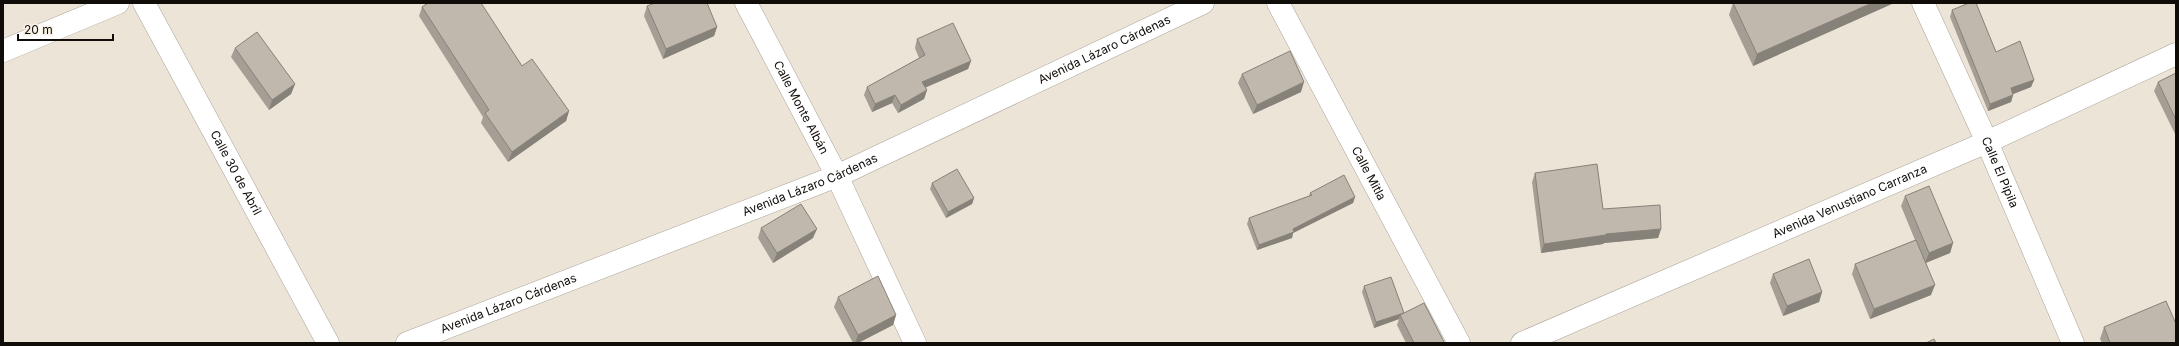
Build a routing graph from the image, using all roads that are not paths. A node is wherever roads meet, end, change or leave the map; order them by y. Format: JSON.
{"nodes":[{"id":1,"x":118,"y":3,"type":"edge"},
{"id":2,"x":144,"y":3,"type":"edge"},
{"id":3,"x":746,"y":3,"type":"edge"},
{"id":4,"x":1203,"y":3,"type":"edge"},
{"id":5,"x":1278,"y":3,"type":"edge"},
{"id":6,"x":1923,"y":3,"type":"edge"},
{"id":7,"x":3,"y":51,"type":"edge"},
{"id":8,"x":2176,"y":54,"type":"edge"},
{"id":9,"x":1987,"y":142,"type":"junction"},
{"id":10,"x":837,"y":176,"type":"junction"},
{"id":11,"x":328,"y":343,"type":"edge"},
{"id":12,"x":406,"y":343,"type":"edge"},
{"id":13,"x":915,"y":343,"type":"edge"},
{"id":14,"x":1459,"y":343,"type":"edge"},
{"id":15,"x":1522,"y":343,"type":"edge"},
{"id":16,"x":2073,"y":343,"type":"edge"}],
"edges":[{"from":1,"to":7,"type":"street"},
{"from":2,"to":11,"type":"street","name":"Calle 30 de Abril"},
{"from":3,"to":10,"type":"street","name":"Calle Monte Albán"},
{"from":4,"to":10,"type":"street","name":"Avenida Lázaro Cárdenas"},
{"from":5,"to":14,"type":"street","name":"Calle Mitla"},
{"from":6,"to":9,"type":"street","name":"Calle El Pípila"},
{"from":8,"to":9,"type":"street","name":"Avenida Venustiano Carranza"},
{"from":9,"to":15,"type":"street","name":"Avenida Venustiano Carranza"},
{"from":9,"to":16,"type":"street","name":"Calle El Pípila"},
{"from":10,"to":12,"type":"street","name":"Avenida Lázaro Cárdenas"},
{"from":10,"to":13,"type":"street","name":"Calle Monte Albán"}]}
